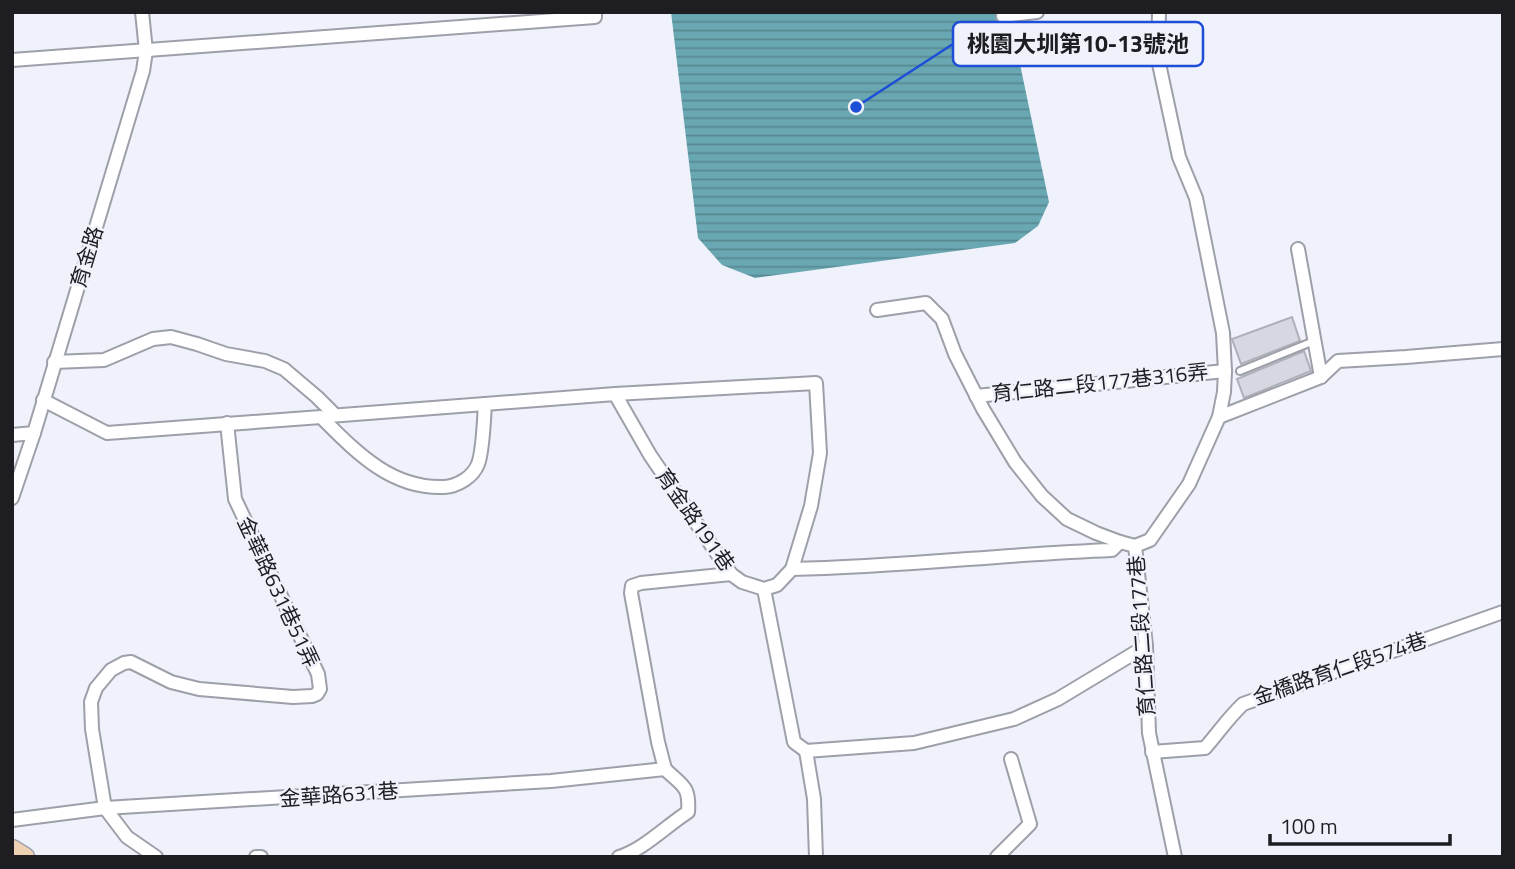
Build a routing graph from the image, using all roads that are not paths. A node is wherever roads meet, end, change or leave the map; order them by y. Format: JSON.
{"nodes":[{"id":1,"x":142,"y":12,"type":"edge"},
{"id":2,"x":595,"y":12,"type":"edge"},
{"id":3,"x":1037,"y":12,"type":"edge"},
{"id":4,"x":1159,"y":12,"type":"edge"},
{"id":5,"x":1003,"y":16,"type":"dead end"},
{"id":6,"x":146,"y":51,"type":"junction"},
{"id":7,"x":12,"y":60,"type":"edge"},
{"id":8,"x":1298,"y":250,"type":"dead end"},
{"id":9,"x":877,"y":310,"type":"dead end"},
{"id":10,"x":1316,"y":341,"type":"junction"},
{"id":11,"x":1503,"y":349,"type":"edge"},
{"id":12,"x":54,"y":362,"type":"junction"},
{"id":13,"x":1225,"y":371,"type":"junction"},
{"id":14,"x":1240,"y":371,"type":"dead end"},
{"id":15,"x":1321,"y":377,"type":"junction"},
{"id":16,"x":615,"y":394,"type":"junction"},
{"id":17,"x":976,"y":396,"type":"junction"},
{"id":18,"x":43,"y":400,"type":"junction"},
{"id":19,"x":485,"y":404,"type":"junction"},
{"id":20,"x":335,"y":415,"type":"junction"},
{"id":21,"x":321,"y":417,"type":"junction"},
{"id":22,"x":1219,"y":417,"type":"junction"},
{"id":23,"x":227,"y":423,"type":"junction"},
{"id":24,"x":34,"y":433,"type":"junction"},
{"id":25,"x":12,"y":435,"type":"edge"},
{"id":26,"x":12,"y":498,"type":"edge"},
{"id":27,"x":1120,"y":542,"type":"junction"},
{"id":28,"x":1136,"y":546,"type":"junction"},
{"id":29,"x":792,"y":569,"type":"junction"},
{"id":30,"x":731,"y":575,"type":"junction"},
{"id":31,"x":764,"y":589,"type":"junction"},
{"id":32,"x":1503,"y":612,"type":"edge"},
{"id":33,"x":1146,"y":646,"type":"junction"},
{"id":34,"x":806,"y":751,"type":"junction"},
{"id":35,"x":1152,"y":752,"type":"junction"},
{"id":36,"x":1011,"y":759,"type":"dead end"},
{"id":37,"x":665,"y":769,"type":"junction"},
{"id":38,"x":105,"y":808,"type":"junction"},
{"id":39,"x":12,"y":820,"type":"edge"},
{"id":40,"x":12,"y":849,"type":"edge"},
{"id":41,"x":26,"y":857,"type":"edge"},
{"id":42,"x":156,"y":857,"type":"edge"},
{"id":43,"x":619,"y":857,"type":"edge"},
{"id":44,"x":816,"y":857,"type":"edge"},
{"id":45,"x":997,"y":857,"type":"edge"},
{"id":46,"x":1175,"y":857,"type":"edge"}],
"edges":[{"from":1,"to":6,"type":"street","name":"育金路"},
{"from":2,"to":6,"type":"street"},
{"from":3,"to":5,"type":"street"},
{"from":4,"to":13,"type":"street"},
{"from":6,"to":7,"type":"street"},
{"from":6,"to":12,"type":"street","name":"育金路"},
{"from":8,"to":10,"type":"street"},
{"from":9,"to":17,"type":"street","name":"育仁路二段177巷"},
{"from":10,"to":14,"type":"lane"},
{"from":10,"to":15,"type":"street"},
{"from":11,"to":15,"type":"street"},
{"from":12,"to":18,"type":"street","name":"育金路"},
{"from":12,"to":20,"type":"street"},
{"from":13,"to":17,"type":"street","name":"育仁路二段177巷316弄"},
{"from":13,"to":22,"type":"street"},
{"from":15,"to":22,"type":"street"},
{"from":16,"to":19,"type":"street"},
{"from":16,"to":29,"type":"street"},
{"from":16,"to":30,"type":"street","name":"育金路191巷"},
{"from":17,"to":27,"type":"street","name":"育仁路二段177巷"},
{"from":18,"to":23,"type":"street"},
{"from":18,"to":24,"type":"street","name":"育金路"},
{"from":19,"to":20,"type":"street"},
{"from":19,"to":21,"type":"street"},
{"from":20,"to":21,"type":"street"},
{"from":21,"to":23,"type":"street"},
{"from":22,"to":28,"type":"street"},
{"from":23,"to":38,"type":"street","name":"金華路631巷51弄"},
{"from":24,"to":25,"type":"street"},
{"from":24,"to":26,"type":"street","name":"育金路"},
{"from":27,"to":28,"type":"street","name":"育仁路二段177巷"},
{"from":27,"to":29,"type":"street"},
{"from":28,"to":33,"type":"street","name":"育仁路二段177巷"},
{"from":29,"to":31,"type":"street"},
{"from":30,"to":31,"type":"street","name":"育金路191巷"},
{"from":30,"to":37,"type":"street"},
{"from":31,"to":34,"type":"street"},
{"from":32,"to":35,"type":"street","name":"金橋路育仁段574巷"},
{"from":33,"to":34,"type":"street"},
{"from":33,"to":35,"type":"street","name":"育仁路二段177巷"},
{"from":34,"to":44,"type":"street"},
{"from":35,"to":46,"type":"street","name":"育仁路二段177巷"},
{"from":36,"to":45,"type":"street"},
{"from":37,"to":38,"type":"street","name":"金華路631巷"},
{"from":37,"to":43,"type":"street"},
{"from":38,"to":39,"type":"street","name":"金華路631巷"},
{"from":38,"to":42,"type":"street"},
{"from":40,"to":41,"type":"street"}]}
